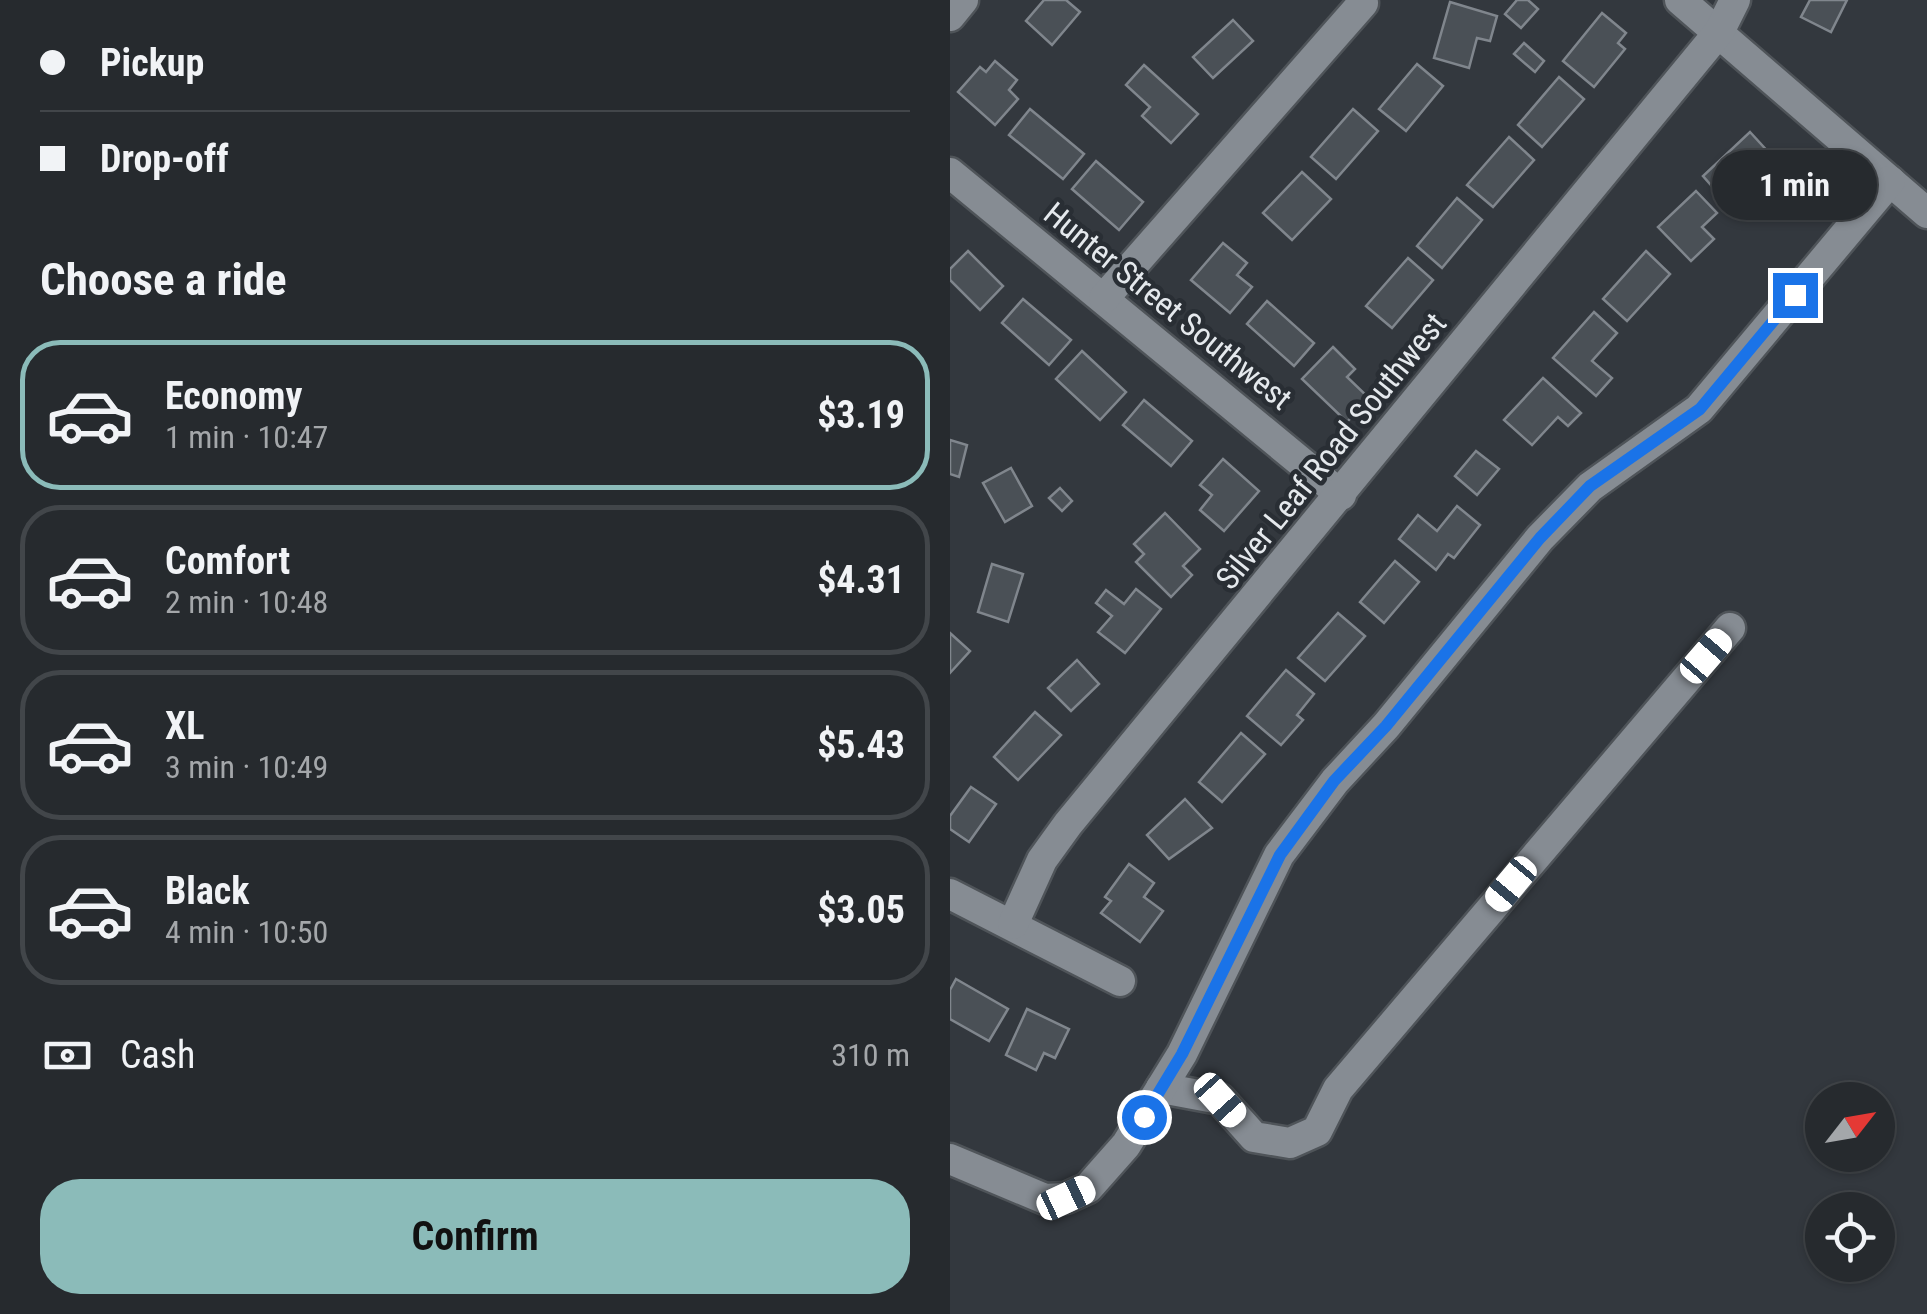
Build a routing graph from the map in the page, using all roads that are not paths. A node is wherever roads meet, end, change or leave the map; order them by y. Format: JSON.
{"nodes":[{"id":1,"x":963,"y":0,"type":"edge"},
{"id":2,"x":1680,"y":0,"type":"edge"},
{"id":3,"x":1735,"y":0,"type":"edge"},
{"id":4,"x":1363,"y":3,"type":"dead end"},
{"id":5,"x":950,"y":16,"type":"edge"},
{"id":6,"x":1719,"y":32,"type":"junction"},
{"id":7,"x":950,"y":173,"type":"edge"},
{"id":8,"x":1890,"y":182,"type":"junction"},
{"id":9,"x":1927,"y":213,"type":"edge"},
{"id":10,"x":1104,"y":298,"type":"junction"},
{"id":11,"x":1341,"y":494,"type":"junction"},
{"id":12,"x":1730,"y":628,"type":"dead end"},
{"id":13,"x":950,"y":894,"type":"edge"},
{"id":14,"x":1013,"y":924,"type":"junction"},
{"id":15,"x":1120,"y":981,"type":"dead end"},
{"id":16,"x":1161,"y":1088,"type":"junction"},
{"id":17,"x":950,"y":1159,"type":"edge"}],
"edges":[{"from":1,"to":5,"type":"street"},
{"from":2,"to":6,"type":"street"},
{"from":3,"to":6,"type":"street","name":"Silver Leaf Road Southwest"},
{"from":4,"to":10,"type":"street"},
{"from":6,"to":8,"type":"street"},
{"from":6,"to":11,"type":"street","name":"Silver Leaf Road Southwest"},
{"from":7,"to":10,"type":"street","name":"Hunter Street Southwest"},
{"from":8,"to":9,"type":"street"},
{"from":8,"to":16,"type":"street"},
{"from":10,"to":11,"type":"street","name":"Hunter Street Southwest"},
{"from":11,"to":14,"type":"street","name":"Silver Leaf Road Southwest"},
{"from":12,"to":16,"type":"street"},
{"from":13,"to":14,"type":"street"},
{"from":14,"to":15,"type":"street"},
{"from":16,"to":17,"type":"street"}]}
